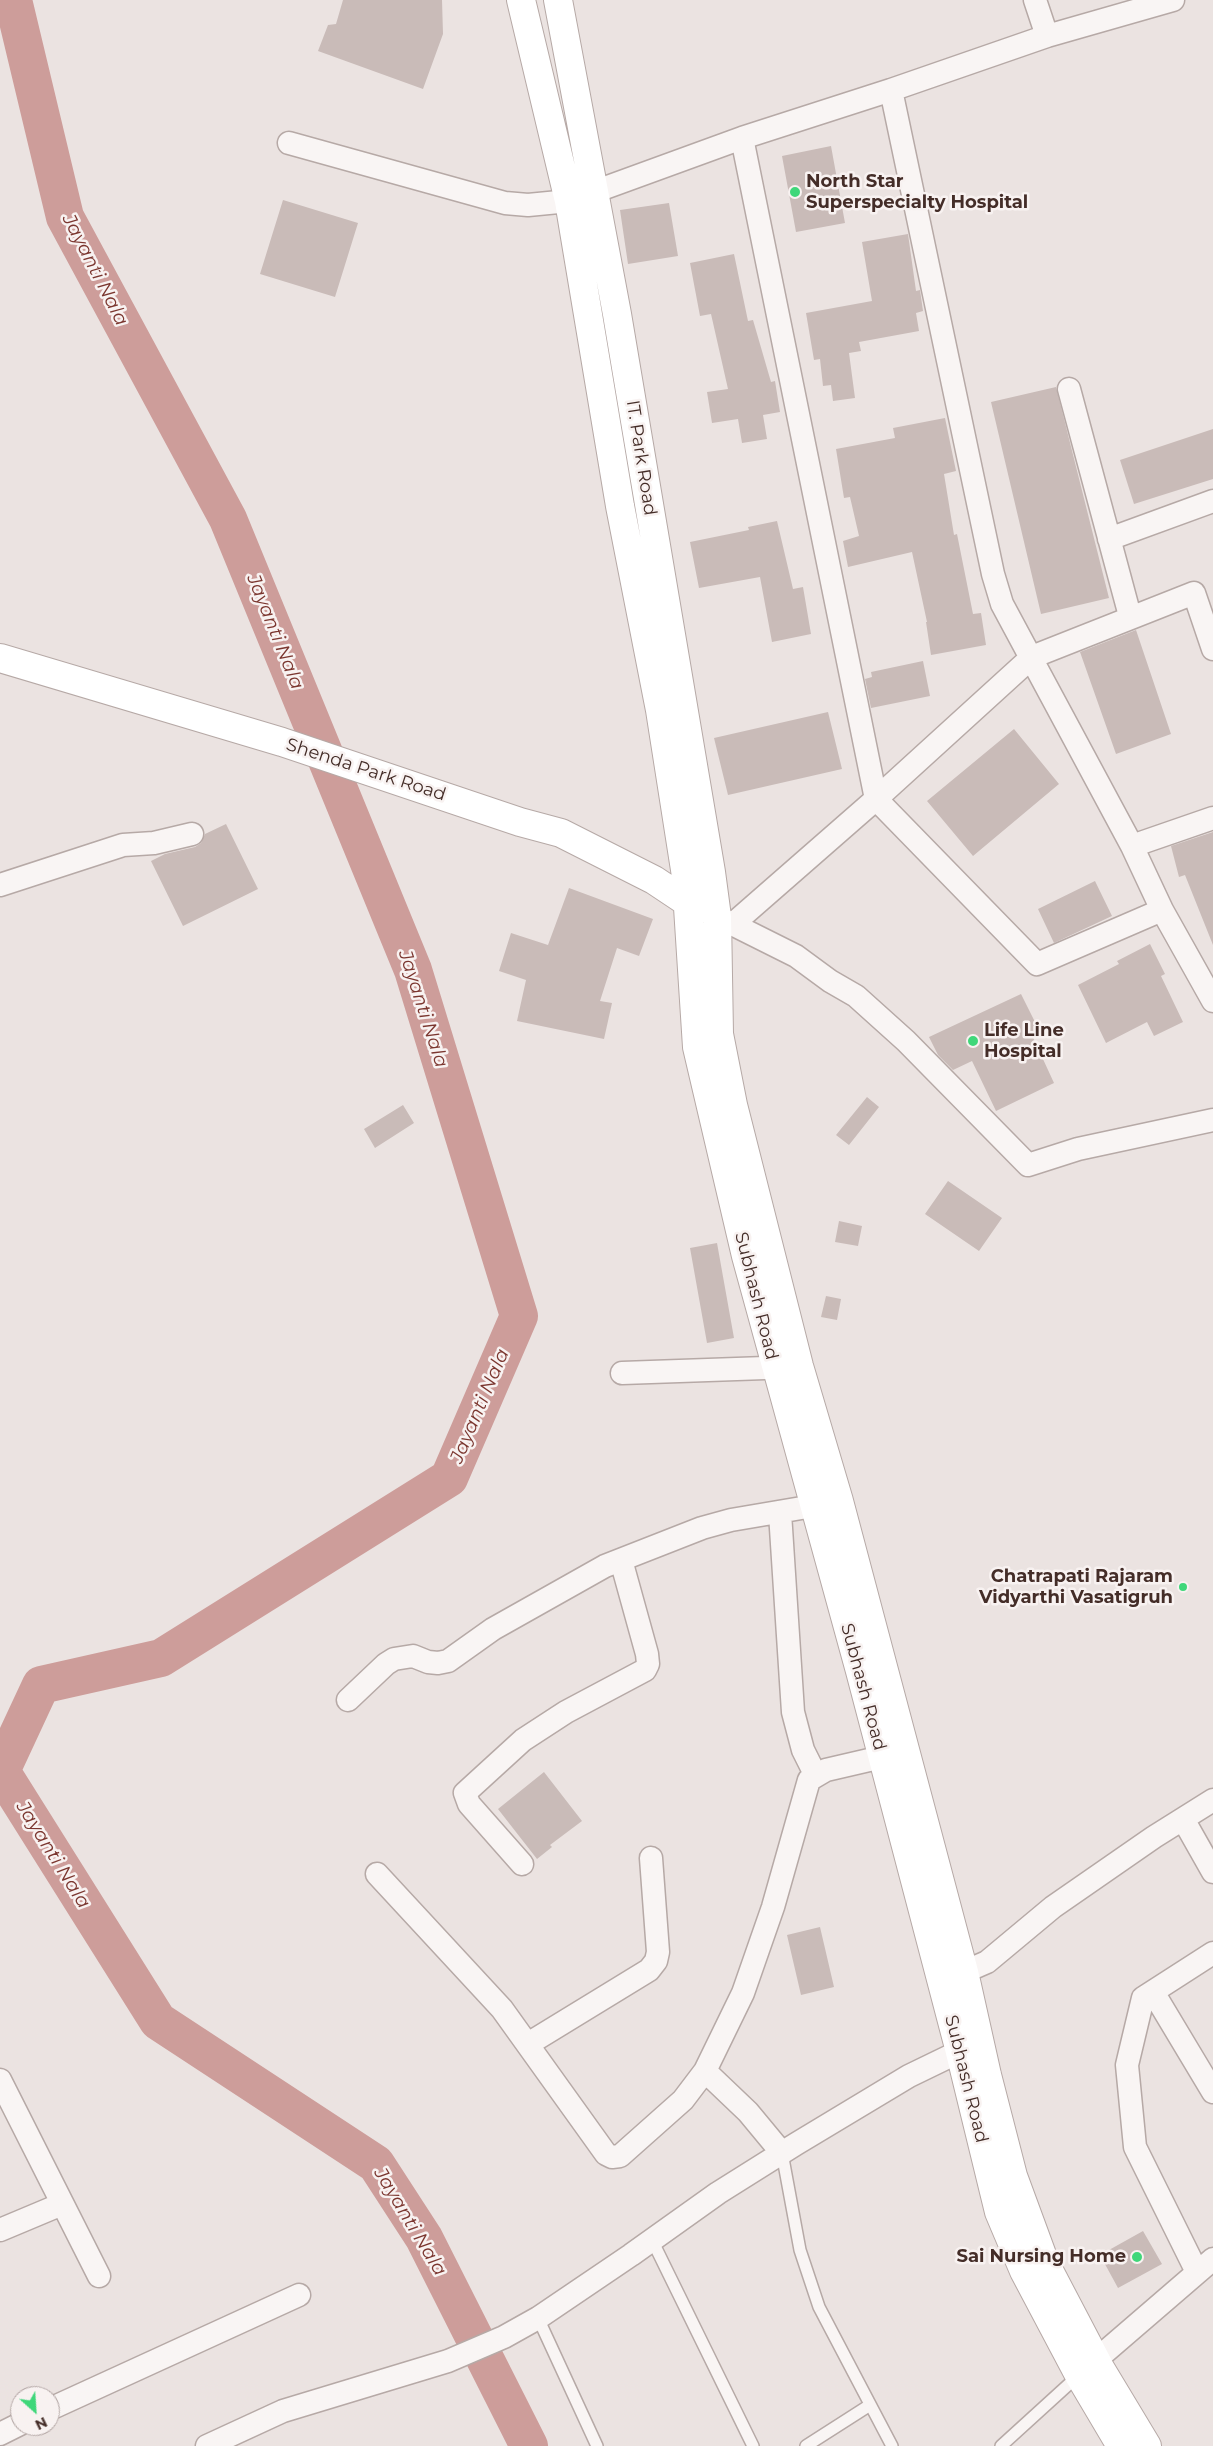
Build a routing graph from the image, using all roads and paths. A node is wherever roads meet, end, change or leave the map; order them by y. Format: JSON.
{"nodes":[{"id":1,"x":521,"y":0,"type":"edge"},
{"id":2,"x":558,"y":0,"type":"edge"},
{"id":3,"x":1035,"y":0,"type":"edge"},
{"id":4,"x":1173,"y":0,"type":"edge"},
{"id":5,"x":1047,"y":36,"type":"junction"},
{"id":6,"x":890,"y":90,"type":"junction"},
{"id":7,"x":742,"y":138,"type":"junction"},
{"id":8,"x":289,"y":143,"type":"dead end"},
{"id":9,"x":581,"y":196,"type":"junction"},
{"id":10,"x":1069,"y":389,"type":"dead end"},
{"id":11,"x":1213,"y":501,"type":"edge"},
{"id":12,"x":1109,"y":539,"type":"junction"},
{"id":13,"x":1130,"y":616,"type":"junction"},
{"id":14,"x":1213,"y":649,"type":"edge"},
{"id":15,"x":1032,"y":657,"type":"junction"},
{"id":16,"x":0,"y":658,"type":"edge"},
{"id":17,"x":876,"y":799,"type":"junction"},
{"id":18,"x":1213,"y":818,"type":"edge"},
{"id":19,"x":192,"y":834,"type":"dead end"},
{"id":20,"x":1132,"y":846,"type":"junction"},
{"id":21,"x":0,"y":884,"type":"edge"},
{"id":22,"x":687,"y":902,"type":"junction"},
{"id":23,"x":1162,"y":910,"type":"junction"},
{"id":24,"x":725,"y":920,"type":"junction"},
{"id":25,"x":1213,"y":1001,"type":"edge"},
{"id":26,"x":1213,"y":1120,"type":"edge"},
{"id":27,"x":787,"y":1367,"type":"junction"},
{"id":28,"x":622,"y":1373,"type":"dead end"},
{"id":29,"x":826,"y":1504,"type":"junction"},
{"id":30,"x":780,"y":1513,"type":"junction"},
{"id":31,"x":621,"y":1560,"type":"junction"},
{"id":32,"x":348,"y":1700,"type":"dead end"},
{"id":33,"x":894,"y":1770,"type":"junction"},
{"id":34,"x":815,"y":1774,"type":"junction"},
{"id":35,"x":1213,"y":1800,"type":"edge"},
{"id":36,"x":1183,"y":1819,"type":"junction"},
{"id":37,"x":651,"y":1858,"type":"dead end"},
{"id":38,"x":522,"y":1864,"type":"dead end"},
{"id":39,"x":1213,"y":1872,"type":"edge"},
{"id":40,"x":377,"y":1874,"type":"dead end"},
{"id":41,"x":1213,"y":1953,"type":"edge"},
{"id":42,"x":964,"y":1972,"type":"junction"},
{"id":43,"x":1153,"y":1992,"type":"junction"},
{"id":44,"x":528,"y":2044,"type":"junction"},
{"id":45,"x":970,"y":2046,"type":"junction"},
{"id":46,"x":705,"y":2071,"type":"junction"},
{"id":47,"x":0,"y":2080,"type":"edge"},
{"id":48,"x":1213,"y":2092,"type":"edge"},
{"id":49,"x":782,"y":2153,"type":"junction"},
{"id":50,"x":62,"y":2204,"type":"junction"},
{"id":51,"x":0,"y":2230,"type":"edge"},
{"id":52,"x":652,"y":2240,"type":"junction"},
{"id":53,"x":1206,"y":2272,"type":"edge"},
{"id":54,"x":99,"y":2276,"type":"dead end"},
{"id":55,"x":299,"y":2295,"type":"dead end"},
{"id":56,"x":538,"y":2318,"type":"junction"},
{"id":57,"x":1087,"y":2368,"type":"junction"},
{"id":58,"x":60,"y":2404,"type":"edge"},
{"id":59,"x":870,"y":2405,"type":"junction"},
{"id":60,"x":207,"y":2446,"type":"edge"},
{"id":61,"x":597,"y":2446,"type":"edge"},
{"id":62,"x":753,"y":2446,"type":"edge"},
{"id":63,"x":806,"y":2446,"type":"edge"},
{"id":64,"x":892,"y":2446,"type":"edge"},
{"id":65,"x":1001,"y":2446,"type":"edge"},
{"id":66,"x":1121,"y":2446,"type":"edge"},
{"id":67,"x":1147,"y":2446,"type":"edge"}],
"edges":[{"from":1,"to":9,"type":"main road","name":"IT. Park Road"},
{"from":2,"to":9,"type":"main road","name":"IT. Park Road"},
{"from":3,"to":5,"type":"street"},
{"from":4,"to":5,"type":"street"},
{"from":5,"to":6,"type":"street"},
{"from":6,"to":7,"type":"street"},
{"from":6,"to":15,"type":"street"},
{"from":7,"to":9,"type":"street"},
{"from":7,"to":17,"type":"street"},
{"from":8,"to":9,"type":"street"},
{"from":9,"to":22,"type":"main road","name":"IT. Park Road"},
{"from":9,"to":24,"type":"main road","name":"IT. Park Road"},
{"from":10,"to":12,"type":"street"},
{"from":11,"to":12,"type":"street"},
{"from":12,"to":13,"type":"street"},
{"from":13,"to":14,"type":"street"},
{"from":13,"to":15,"type":"street"},
{"from":15,"to":17,"type":"street"},
{"from":15,"to":20,"type":"street"},
{"from":16,"to":22,"type":"main road","name":"Shenda Park Road"},
{"from":17,"to":23,"type":"street"},
{"from":17,"to":24,"type":"street"},
{"from":18,"to":20,"type":"street"},
{"from":19,"to":21,"type":"street"},
{"from":20,"to":23,"type":"street"},
{"from":22,"to":24,"type":"main road","name":"Shenda Park Road"},
{"from":22,"to":27,"type":"main road","name":"Subhash Road"},
{"from":23,"to":25,"type":"street"},
{"from":24,"to":26,"type":"street"},
{"from":24,"to":27,"type":"main road","name":"Subhash Road"},
{"from":27,"to":28,"type":"street"},
{"from":27,"to":29,"type":"main road","name":"Subhash Road"},
{"from":29,"to":30,"type":"street"},
{"from":29,"to":33,"type":"main road","name":"Subhash Road"},
{"from":30,"to":31,"type":"street"},
{"from":30,"to":34,"type":"street"},
{"from":31,"to":32,"type":"street"},
{"from":31,"to":38,"type":"street"},
{"from":33,"to":34,"type":"street"},
{"from":33,"to":42,"type":"main road","name":"Subhash Road"},
{"from":33,"to":45,"type":"main road","name":"Subhash Road"},
{"from":34,"to":46,"type":"street"},
{"from":35,"to":36,"type":"street"},
{"from":36,"to":39,"type":"street"},
{"from":36,"to":42,"type":"street"},
{"from":37,"to":44,"type":"street"},
{"from":40,"to":44,"type":"street"},
{"from":41,"to":43,"type":"street"},
{"from":42,"to":45,"type":"main road","name":"Subhash Road"},
{"from":43,"to":48,"type":"street"},
{"from":43,"to":53,"type":"street"},
{"from":44,"to":46,"type":"street"},
{"from":45,"to":49,"type":"street"},
{"from":45,"to":57,"type":"main road","name":"Subhash Road"},
{"from":46,"to":49,"type":"street"},
{"from":47,"to":50,"type":"street"},
{"from":49,"to":52,"type":"street"},
{"from":49,"to":59,"type":"lane"},
{"from":50,"to":51,"type":"street"},
{"from":50,"to":54,"type":"street"},
{"from":52,"to":56,"type":"street"},
{"from":52,"to":62,"type":"lane"},
{"from":53,"to":57,"type":"street"},
{"from":55,"to":58,"type":"street"},
{"from":56,"to":60,"type":"street"},
{"from":56,"to":61,"type":"lane"},
{"from":57,"to":65,"type":"lane"},
{"from":57,"to":66,"type":"main road","name":"Subhash Road"},
{"from":57,"to":67,"type":"main road","name":"Subhash Road"},
{"from":59,"to":63,"type":"lane"},
{"from":59,"to":64,"type":"lane"}]}
